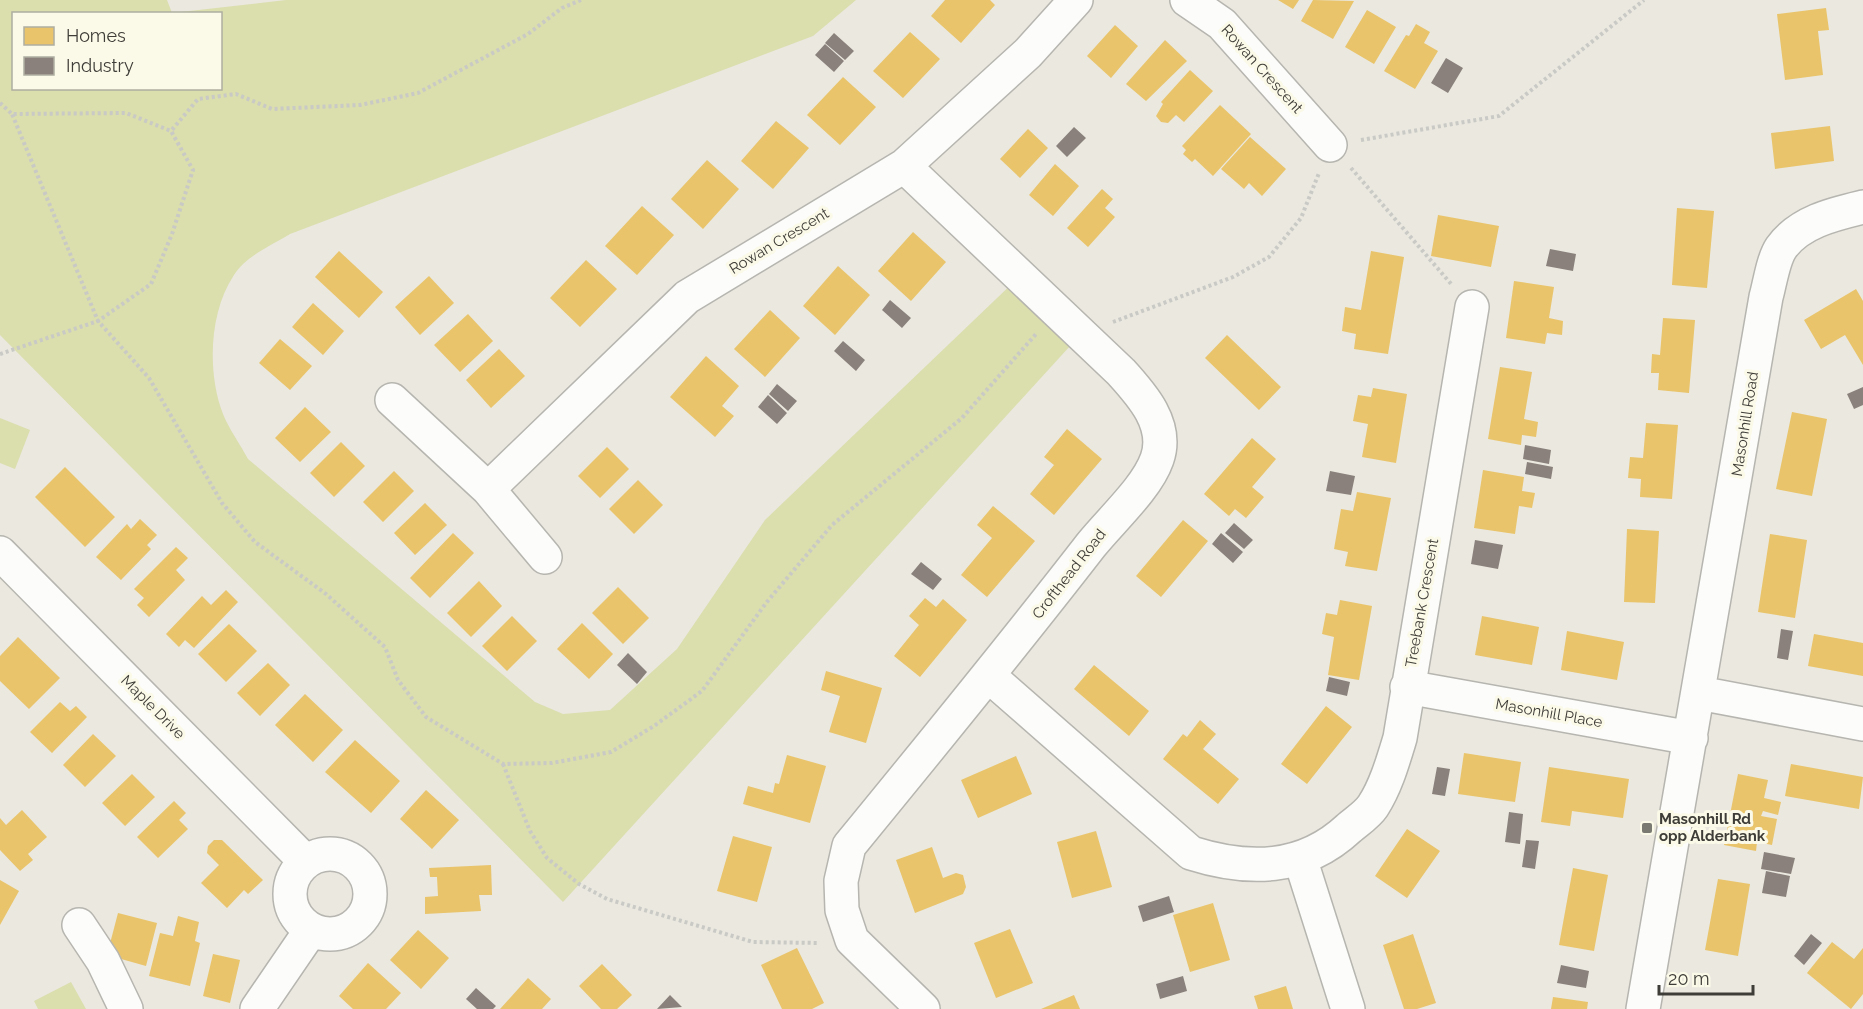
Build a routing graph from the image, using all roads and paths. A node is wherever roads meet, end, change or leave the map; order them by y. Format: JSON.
{"nodes":[{"id":1,"x":581,"y":0,"type":"edge"},
{"id":2,"x":1076,"y":0,"type":"edge"},
{"id":3,"x":1187,"y":0,"type":"edge"},
{"id":4,"x":1644,"y":0,"type":"edge"},
{"id":5,"x":0,"y":103,"type":"edge"},
{"id":6,"x":12,"y":114,"type":"junction"},
{"id":7,"x":171,"y":131,"type":"junction"},
{"id":8,"x":1330,"y":145,"type":"junction"},
{"id":9,"x":904,"y":166,"type":"junction"},
{"id":10,"x":1863,"y":207,"type":"edge"},
{"id":11,"x":1472,"y":307,"type":"joint"},
{"id":12,"x":1056,"y":310,"type":"junction"},
{"id":13,"x":98,"y":321,"type":"junction"},
{"id":14,"x":1081,"y":334,"type":"junction"},
{"id":15,"x":0,"y":354,"type":"edge"},
{"id":16,"x":392,"y":400,"type":"dead end"},
{"id":17,"x":488,"y":489,"type":"junction"},
{"id":18,"x":0,"y":553,"type":"edge"},
{"id":19,"x":545,"y":557,"type":"dead end"},
{"id":20,"x":989,"y":676,"type":"junction"},
{"id":21,"x":1407,"y":687,"type":"junction"},
{"id":22,"x":1699,"y":693,"type":"junction"},
{"id":23,"x":1863,"y":724,"type":"edge"},
{"id":24,"x":1691,"y":738,"type":"junction"},
{"id":25,"x":503,"y":764,"type":"junction"},
{"id":26,"x":1300,"y":858,"type":"junction"},
{"id":27,"x":306,"y":862,"type":"junction"},
{"id":28,"x":79,"y":925,"type":"dead end"},
{"id":29,"x":310,"y":930,"type":"junction"},
{"id":30,"x":852,"y":940,"type":"junction"},
{"id":31,"x":126,"y":1009,"type":"edge"},
{"id":32,"x":257,"y":1009,"type":"edge"},
{"id":33,"x":923,"y":1009,"type":"edge"},
{"id":34,"x":1348,"y":1009,"type":"edge"},
{"id":35,"x":1643,"y":1009,"type":"edge"}],
"edges":[{"from":1,"to":7,"type":"path"},
{"from":2,"to":9,"type":"street","name":"Rowan Crescent"},
{"from":3,"to":8,"type":"street","name":"Rowan Crescent"},
{"from":4,"to":8,"type":"path"},
{"from":5,"to":6,"type":"path"},
{"from":6,"to":7,"type":"path"},
{"from":6,"to":13,"type":"path"},
{"from":7,"to":13,"type":"path"},
{"from":8,"to":11,"type":"path"},
{"from":8,"to":14,"type":"path"},
{"from":9,"to":12,"type":"street","name":"Crofthead Road"},
{"from":9,"to":17,"type":"street","name":"Rowan Crescent"},
{"from":10,"to":22,"type":"street","name":"Masonhill Road"},
{"from":11,"to":21,"type":"street","name":"Treebank Crescent"},
{"from":12,"to":14,"type":"street","name":"Crofthead Road"},
{"from":12,"to":25,"type":"path"},
{"from":13,"to":15,"type":"path"},
{"from":13,"to":25,"type":"path"},
{"from":14,"to":20,"type":"street","name":"Crofthead Road"},
{"from":16,"to":17,"type":"street"},
{"from":17,"to":19,"type":"street"},
{"from":18,"to":27,"type":"street","name":"Maple Drive"},
{"from":20,"to":26,"type":"street","name":"Treebank Crescent"},
{"from":20,"to":30,"type":"street","name":"Crofthead Road"},
{"from":21,"to":24,"type":"street","name":"Masonhill Place"},
{"from":21,"to":26,"type":"street","name":"Treebank Crescent"},
{"from":22,"to":23,"type":"street"},
{"from":22,"to":24,"type":"street","name":"Masonhill Road"},
{"from":24,"to":35,"type":"street","name":"Masonhill Road"},
{"from":25,"to":30,"type":"path"},
{"from":26,"to":34,"type":"street"},
{"from":27,"to":29,"type":"street"},
{"from":27,"to":29,"type":"street"},
{"from":28,"to":31,"type":"street"},
{"from":29,"to":32,"type":"street"},
{"from":30,"to":33,"type":"street","name":"Crofthead Road"}]}
